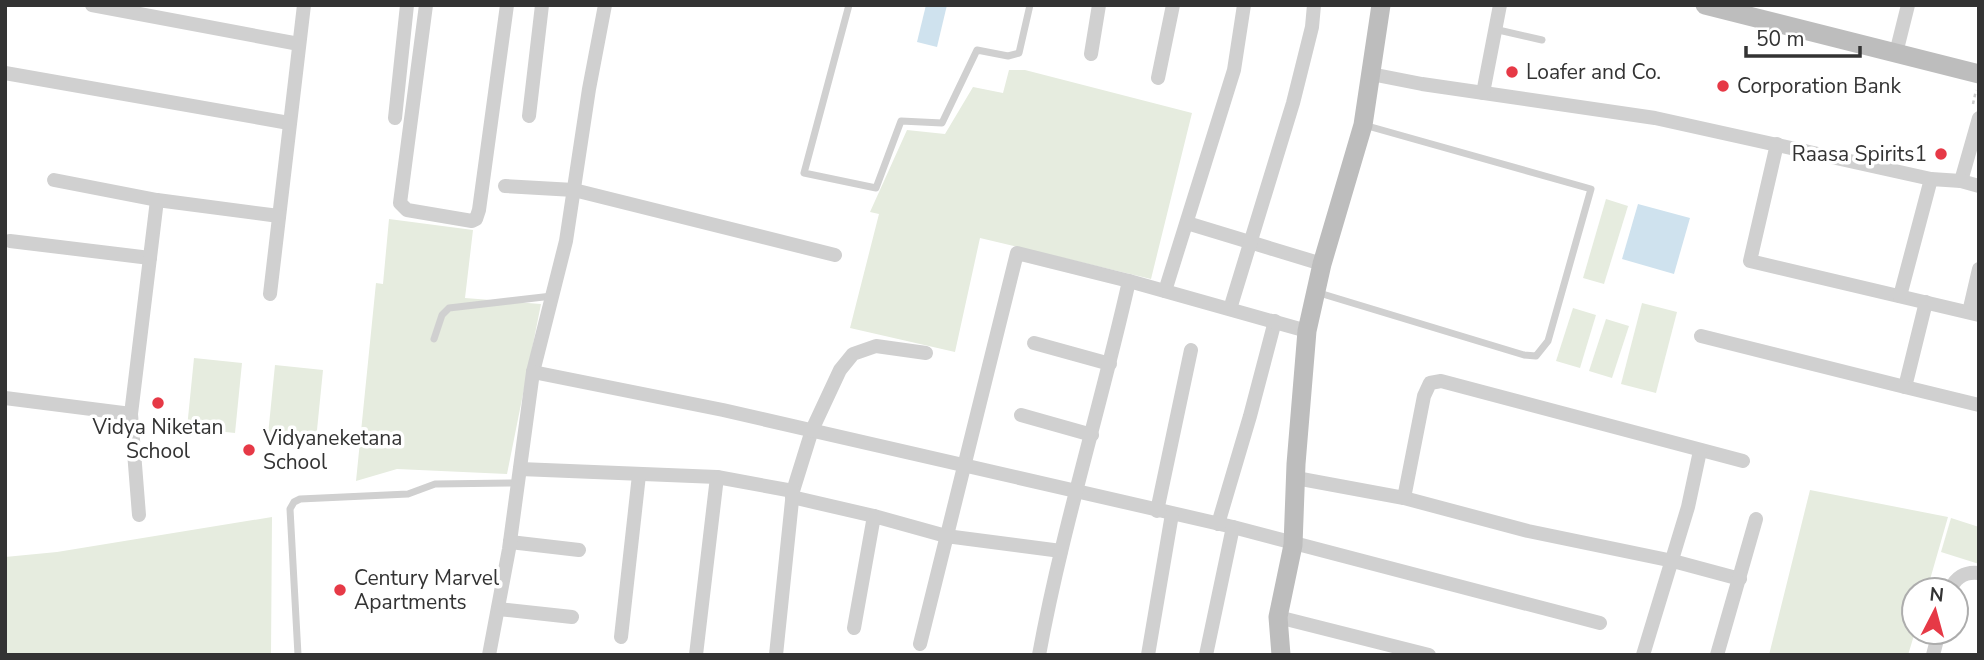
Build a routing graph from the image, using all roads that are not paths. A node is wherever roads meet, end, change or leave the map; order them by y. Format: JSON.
{"nodes":[{"id":1,"x":92,"y":5,"type":"edge"},
{"id":2,"x":304,"y":5,"type":"edge"},
{"id":3,"x":407,"y":5,"type":"edge"},
{"id":4,"x":426,"y":5,"type":"edge"},
{"id":5,"x":507,"y":5,"type":"edge"},
{"id":6,"x":542,"y":5,"type":"edge"},
{"id":7,"x":605,"y":5,"type":"edge"},
{"id":8,"x":849,"y":5,"type":"edge"},
{"id":9,"x":1030,"y":5,"type":"edge"},
{"id":10,"x":1099,"y":5,"type":"edge"},
{"id":11,"x":1173,"y":5,"type":"edge"},
{"id":12,"x":1244,"y":5,"type":"edge"},
{"id":13,"x":1314,"y":5,"type":"edge"},
{"id":14,"x":1381,"y":5,"type":"edge"},
{"id":15,"x":1500,"y":5,"type":"edge"},
{"id":16,"x":1705,"y":5,"type":"edge"},
{"id":17,"x":1908,"y":5,"type":"edge"},
{"id":18,"x":1731,"y":8,"type":"edge"},
{"id":19,"x":1494,"y":29,"type":"junction"},
{"id":20,"x":1542,"y":40,"type":"dead end"},
{"id":21,"x":299,"y":44,"type":"junction"},
{"id":22,"x":1896,"y":53,"type":"junction"},
{"id":23,"x":1091,"y":54,"type":"dead end"},
{"id":24,"x":5,"y":73,"type":"edge"},
{"id":25,"x":1371,"y":74,"type":"junction"},
{"id":26,"x":1979,"y":74,"type":"edge"},
{"id":27,"x":1158,"y":78,"type":"dead end"},
{"id":28,"x":1483,"y":93,"type":"junction"},
{"id":29,"x":529,"y":116,"type":"dead end"},
{"id":30,"x":395,"y":118,"type":"dead end"},
{"id":31,"x":1979,"y":118,"type":"edge"},
{"id":32,"x":289,"y":123,"type":"junction"},
{"id":33,"x":1363,"y":125,"type":"junction"},
{"id":34,"x":1777,"y":144,"type":"junction"},
{"id":35,"x":1931,"y":179,"type":"junction"},
{"id":36,"x":54,"y":180,"type":"dead end"},
{"id":37,"x":1961,"y":181,"type":"junction"},
{"id":38,"x":505,"y":186,"type":"dead end"},
{"id":39,"x":1979,"y":186,"type":"edge"},
{"id":40,"x":574,"y":190,"type":"junction"},
{"id":41,"x":157,"y":200,"type":"junction"},
{"id":42,"x":279,"y":216,"type":"junction"},
{"id":43,"x":1187,"y":223,"type":"junction"},
{"id":44,"x":10,"y":241,"type":"dead end"},
{"id":45,"x":1251,"y":242,"type":"junction"},
{"id":46,"x":835,"y":255,"type":"dead end"},
{"id":47,"x":150,"y":258,"type":"junction"},
{"id":48,"x":1322,"y":264,"type":"junction"},
{"id":49,"x":1979,"y":269,"type":"edge"},
{"id":50,"x":1129,"y":281,"type":"junction"},
{"id":51,"x":1165,"y":291,"type":"junction"},
{"id":52,"x":1316,"y":292,"type":"junction"},
{"id":53,"x":270,"y":294,"type":"dead end"},
{"id":54,"x":552,"y":296,"type":"junction"},
{"id":55,"x":1900,"y":296,"type":"junction"},
{"id":56,"x":1926,"y":302,"type":"junction"},
{"id":57,"x":1230,"y":309,"type":"junction"},
{"id":58,"x":1974,"y":314,"type":"edge"},
{"id":59,"x":1275,"y":321,"type":"junction"},
{"id":60,"x":1307,"y":331,"type":"junction"},
{"id":61,"x":1701,"y":336,"type":"dead end"},
{"id":62,"x":434,"y":340,"type":"dead end"},
{"id":63,"x":1034,"y":343,"type":"dead end"},
{"id":64,"x":1191,"y":350,"type":"dead end"},
{"id":65,"x":926,"y":353,"type":"dead end"},
{"id":66,"x":1110,"y":364,"type":"junction"},
{"id":67,"x":533,"y":372,"type":"junction"},
{"id":68,"x":1905,"y":387,"type":"junction"},
{"id":69,"x":5,"y":398,"type":"edge"},
{"id":70,"x":1979,"y":404,"type":"edge"},
{"id":71,"x":131,"y":414,"type":"junction"},
{"id":72,"x":1021,"y":415,"type":"dead end"},
{"id":73,"x":812,"y":430,"type":"junction"},
{"id":74,"x":1092,"y":435,"type":"junction"},
{"id":75,"x":1700,"y":451,"type":"junction"},
{"id":76,"x":1743,"y":461,"type":"dead end"},
{"id":77,"x":966,"y":466,"type":"junction"},
{"id":78,"x":639,"y":475,"type":"junction"},
{"id":79,"x":519,"y":476,"type":"junction"},
{"id":80,"x":717,"y":477,"type":"junction"},
{"id":81,"x":1296,"y":478,"type":"junction"},
{"id":82,"x":1077,"y":492,"type":"junction"},
{"id":83,"x":793,"y":494,"type":"junction"},
{"id":84,"x":1404,"y":498,"type":"junction"},
{"id":85,"x":1164,"y":513,"type":"junction"},
{"id":86,"x":139,"y":515,"type":"dead end"},
{"id":87,"x":874,"y":516,"type":"junction"},
{"id":88,"x":1756,"y":519,"type":"dead end"},
{"id":89,"x":1225,"y":526,"type":"junction"},
{"id":90,"x":946,"y":536,"type":"junction"},
{"id":91,"x":510,"y":542,"type":"junction"},
{"id":92,"x":1293,"y":545,"type":"junction"},
{"id":93,"x":579,"y":550,"type":"dead end"},
{"id":94,"x":1061,"y":551,"type":"junction"},
{"id":95,"x":1673,"y":561,"type":"junction"},
{"id":96,"x":1979,"y":573,"type":"edge"},
{"id":97,"x":1961,"y":576,"type":"edge"},
{"id":98,"x":1740,"y":579,"type":"junction"},
{"id":99,"x":498,"y":610,"type":"junction"},
{"id":100,"x":572,"y":617,"type":"dead end"},
{"id":101,"x":1278,"y":617,"type":"junction"},
{"id":102,"x":1600,"y":623,"type":"dead end"},
{"id":103,"x":854,"y":628,"type":"dead end"},
{"id":104,"x":621,"y":637,"type":"dead end"},
{"id":105,"x":920,"y":644,"type":"dead end"},
{"id":106,"x":298,"y":655,"type":"edge"},
{"id":107,"x":489,"y":655,"type":"edge"},
{"id":108,"x":696,"y":655,"type":"edge"},
{"id":109,"x":776,"y":655,"type":"edge"},
{"id":110,"x":1039,"y":655,"type":"edge"},
{"id":111,"x":1148,"y":655,"type":"edge"},
{"id":112,"x":1206,"y":655,"type":"edge"},
{"id":113,"x":1281,"y":655,"type":"edge"},
{"id":114,"x":1429,"y":655,"type":"edge"},
{"id":115,"x":1643,"y":655,"type":"edge"},
{"id":116,"x":1717,"y":655,"type":"edge"}],
"edges":[{"from":1,"to":21,"type":"street"},
{"from":2,"to":21,"type":"street"},
{"from":3,"to":30,"type":"street"},
{"from":4,"to":5,"type":"street"},
{"from":6,"to":29,"type":"street"},
{"from":7,"to":40,"type":"street"},
{"from":8,"to":9,"type":"lane"},
{"from":10,"to":23,"type":"street"},
{"from":11,"to":27,"type":"street"},
{"from":12,"to":43,"type":"street"},
{"from":13,"to":45,"type":"street"},
{"from":14,"to":25,"type":"street"},
{"from":15,"to":19,"type":"street"},
{"from":16,"to":18,"type":"street"},
{"from":17,"to":22,"type":"street"},
{"from":18,"to":22,"type":"street"},
{"from":19,"to":20,"type":"lane"},
{"from":19,"to":28,"type":"street"},
{"from":21,"to":32,"type":"street"},
{"from":22,"to":26,"type":"street"},
{"from":24,"to":32,"type":"street"},
{"from":25,"to":28,"type":"street"},
{"from":25,"to":33,"type":"street"},
{"from":28,"to":34,"type":"street"},
{"from":31,"to":37,"type":"street"},
{"from":32,"to":42,"type":"street"},
{"from":33,"to":48,"type":"street"},
{"from":33,"to":52,"type":"lane"},
{"from":34,"to":35,"type":"street"},
{"from":34,"to":55,"type":"street"},
{"from":35,"to":37,"type":"street"},
{"from":35,"to":55,"type":"street"},
{"from":36,"to":41,"type":"street"},
{"from":37,"to":39,"type":"street"},
{"from":38,"to":40,"type":"street"},
{"from":40,"to":46,"type":"street"},
{"from":40,"to":54,"type":"street"},
{"from":41,"to":42,"type":"street"},
{"from":41,"to":47,"type":"street"},
{"from":42,"to":53,"type":"street"},
{"from":43,"to":45,"type":"street"},
{"from":43,"to":51,"type":"street"},
{"from":44,"to":47,"type":"street"},
{"from":45,"to":48,"type":"street"},
{"from":45,"to":57,"type":"street"},
{"from":47,"to":71,"type":"street"},
{"from":48,"to":52,"type":"street"},
{"from":49,"to":58,"type":"street"},
{"from":50,"to":51,"type":"street"},
{"from":50,"to":66,"type":"street"},
{"from":50,"to":77,"type":"street"},
{"from":51,"to":57,"type":"street"},
{"from":52,"to":60,"type":"street"},
{"from":54,"to":62,"type":"lane"},
{"from":54,"to":67,"type":"street"},
{"from":55,"to":56,"type":"street"},
{"from":56,"to":58,"type":"street"},
{"from":56,"to":68,"type":"street"},
{"from":57,"to":59,"type":"street"},
{"from":59,"to":60,"type":"street"},
{"from":59,"to":89,"type":"street"},
{"from":60,"to":81,"type":"street"},
{"from":61,"to":68,"type":"street"},
{"from":63,"to":66,"type":"street"},
{"from":64,"to":85,"type":"street"},
{"from":65,"to":73,"type":"street"},
{"from":66,"to":74,"type":"street"},
{"from":67,"to":73,"type":"street"},
{"from":67,"to":79,"type":"street"},
{"from":68,"to":70,"type":"street"},
{"from":69,"to":71,"type":"street"},
{"from":71,"to":86,"type":"street"},
{"from":72,"to":74,"type":"street"},
{"from":73,"to":77,"type":"street"},
{"from":73,"to":83,"type":"street"},
{"from":74,"to":82,"type":"street"},
{"from":75,"to":76,"type":"street"},
{"from":75,"to":84,"type":"street"},
{"from":75,"to":95,"type":"street"},
{"from":77,"to":82,"type":"street"},
{"from":77,"to":90,"type":"street"},
{"from":78,"to":79,"type":"street"},
{"from":78,"to":80,"type":"street"},
{"from":78,"to":104,"type":"street"},
{"from":79,"to":91,"type":"street"},
{"from":79,"to":106,"type":"lane"},
{"from":80,"to":83,"type":"street"},
{"from":80,"to":108,"type":"street"},
{"from":81,"to":84,"type":"street"},
{"from":81,"to":92,"type":"street"},
{"from":82,"to":85,"type":"street"},
{"from":82,"to":94,"type":"street"},
{"from":83,"to":87,"type":"street"},
{"from":83,"to":109,"type":"street"},
{"from":84,"to":95,"type":"street"},
{"from":85,"to":89,"type":"street"},
{"from":85,"to":111,"type":"street"},
{"from":87,"to":90,"type":"street"},
{"from":87,"to":103,"type":"street"},
{"from":88,"to":98,"type":"street"},
{"from":89,"to":92,"type":"street"},
{"from":89,"to":112,"type":"street"},
{"from":90,"to":94,"type":"street"},
{"from":90,"to":105,"type":"street"},
{"from":91,"to":93,"type":"street"},
{"from":91,"to":99,"type":"street"},
{"from":92,"to":101,"type":"street"},
{"from":92,"to":102,"type":"street"},
{"from":94,"to":110,"type":"street"},
{"from":95,"to":98,"type":"street"},
{"from":95,"to":115,"type":"street"},
{"from":96,"to":97,"type":"street"},
{"from":98,"to":116,"type":"street"},
{"from":99,"to":100,"type":"street"},
{"from":99,"to":107,"type":"street"},
{"from":101,"to":113,"type":"street"},
{"from":101,"to":114,"type":"street"}]}
